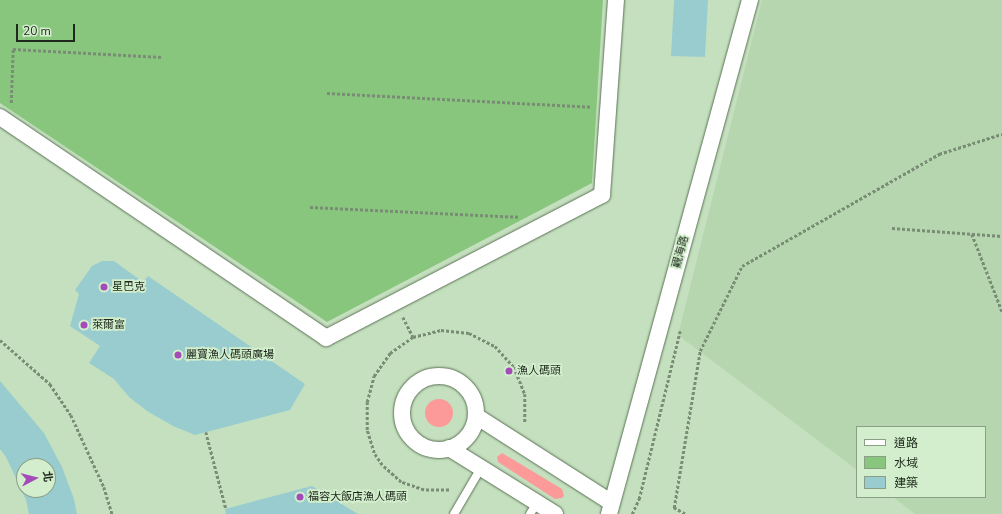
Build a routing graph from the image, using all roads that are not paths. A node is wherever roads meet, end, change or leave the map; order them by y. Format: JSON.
{"nodes":[{"id":1,"x":616,"y":0,"type":"edge"},
{"id":2,"x":750,"y":0,"type":"edge"},
{"id":3,"x":5,"y":113,"type":"edge"},
{"id":4,"x":476,"y":416,"type":"junction"},
{"id":5,"x":449,"y":448,"type":"junction"},
{"id":6,"x":481,"y":468,"type":"junction"},
{"id":7,"x":533,"y":508,"type":"edge"},
{"id":8,"x":610,"y":509,"type":"edge"},
{"id":9,"x":454,"y":514,"type":"edge"},
{"id":10,"x":555,"y":514,"type":"edge"}],
"edges":[{"from":1,"to":3,"type":"street"},
{"from":2,"to":8,"type":"street","name":"觀海路"},
{"from":4,"to":5,"type":"street"},
{"from":4,"to":5,"type":"street"},
{"from":4,"to":8,"type":"street","name":"觀海路"},
{"from":5,"to":6,"type":"street"},
{"from":6,"to":7,"type":"street"},
{"from":6,"to":9,"type":"lane"},
{"from":7,"to":10,"type":"street"}]}
